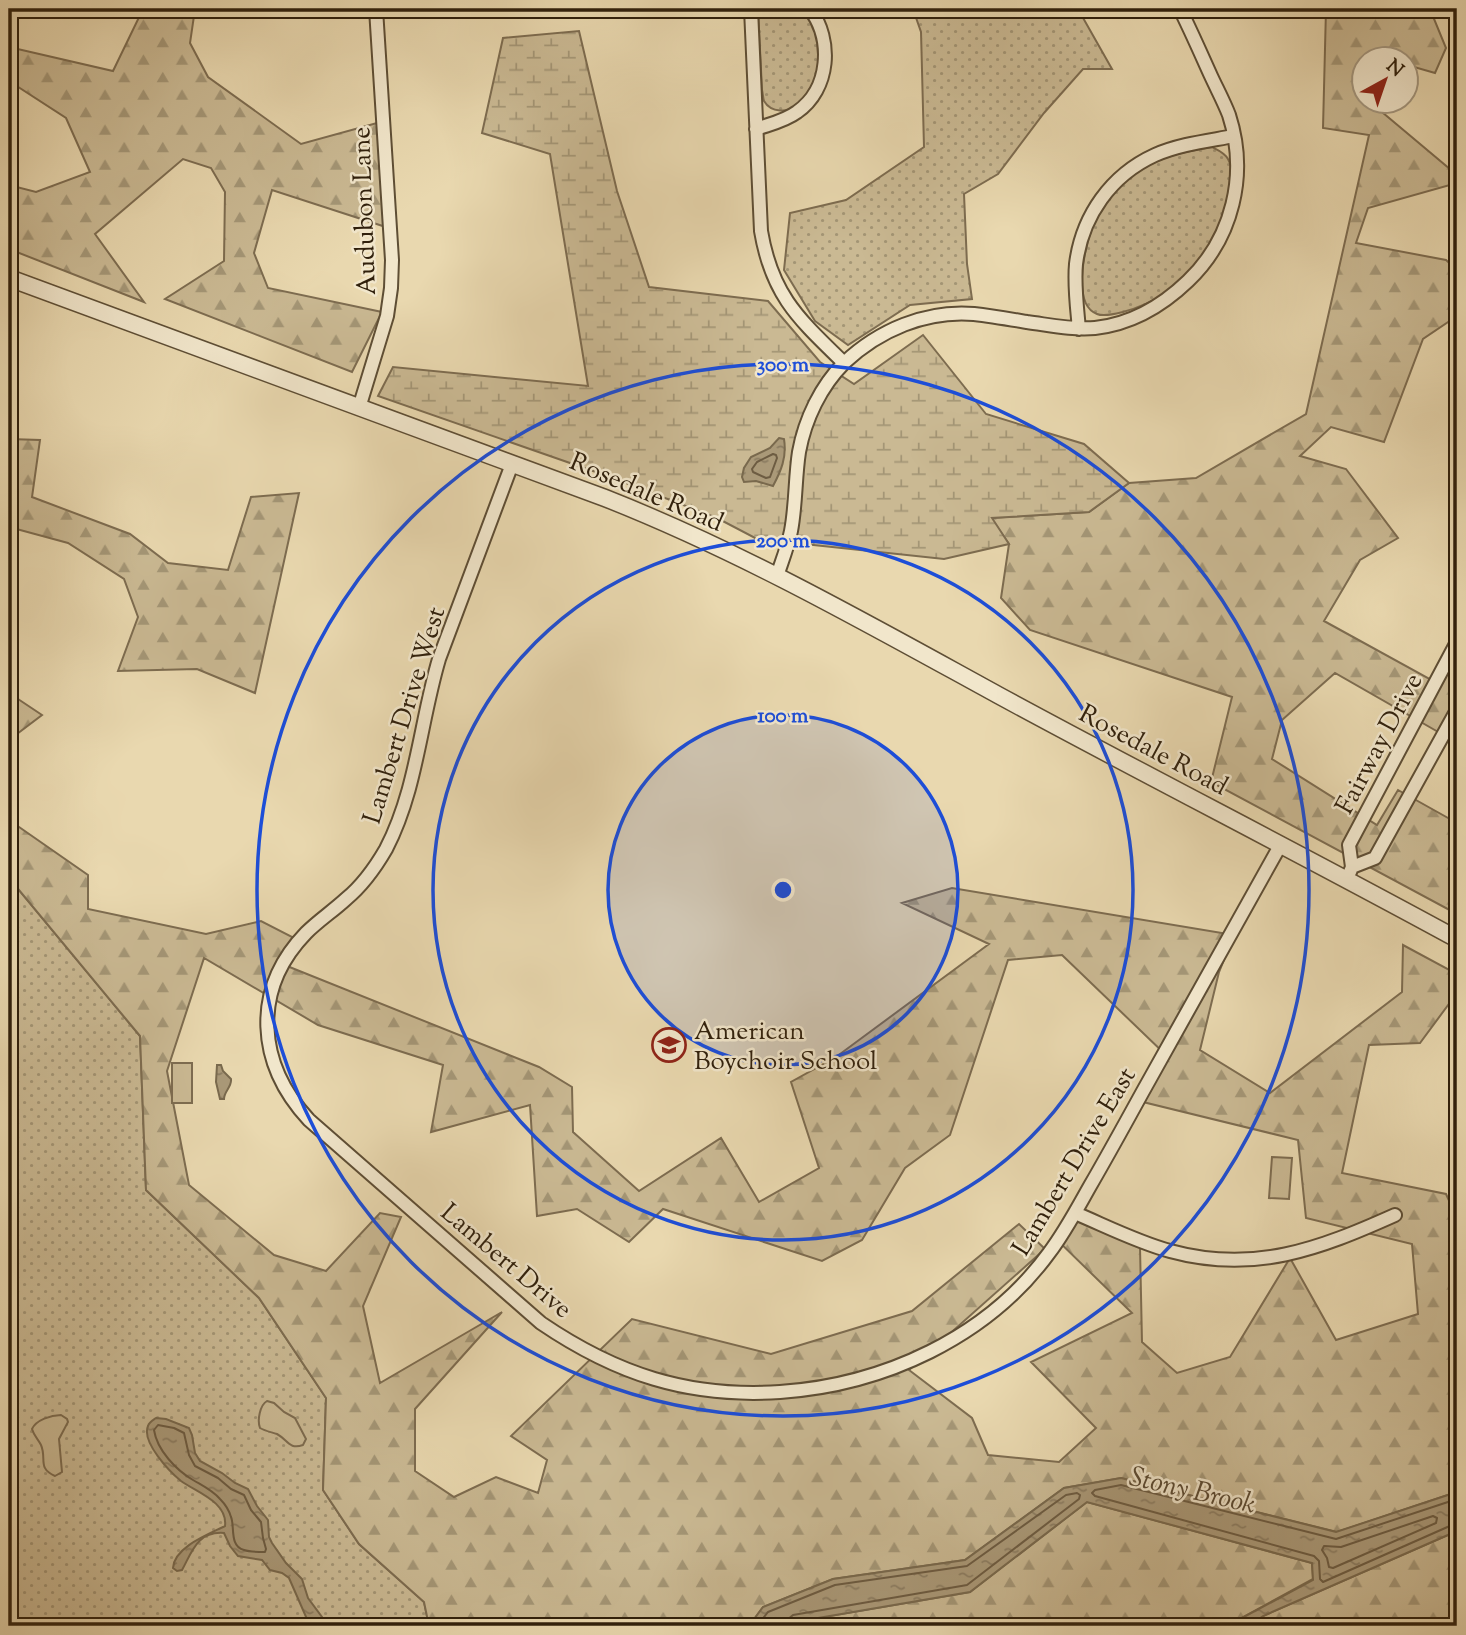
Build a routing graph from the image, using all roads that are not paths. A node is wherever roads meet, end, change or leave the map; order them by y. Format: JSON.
{"nodes":[{"id":1,"x":376,"y":9,"type":"edge"},
{"id":2,"x":751,"y":9,"type":"edge"},
{"id":3,"x":810,"y":9,"type":"edge"},
{"id":4,"x":1180,"y":9,"type":"edge"},
{"id":5,"x":756,"y":129,"type":"junction"},
{"id":6,"x":1234,"y":136,"type":"junction"},
{"id":7,"x":9,"y":278,"type":"edge"},
{"id":8,"x":1079,"y":329,"type":"junction"},
{"id":9,"x":844,"y":363,"type":"junction"},
{"id":10,"x":359,"y":408,"type":"junction"},
{"id":11,"x":512,"y":464,"type":"junction"},
{"id":12,"x":777,"y":576,"type":"junction"},
{"id":13,"x":1457,"y":642,"type":"edge"},
{"id":14,"x":1457,"y":710,"type":"edge"},
{"id":15,"x":1281,"y":844,"type":"junction"},
{"id":16,"x":1349,"y":873,"type":"junction"},
{"id":17,"x":1457,"y":939,"type":"edge"},
{"id":18,"x":327,"y":1135,"type":"joint"},
{"id":19,"x":1075,"y":1213,"type":"junction"},
{"id":20,"x":1395,"y":1215,"type":"dead end"},
{"id":21,"x":678,"y":1386,"type":"joint"}],
"edges":[{"from":1,"to":10,"type":"street","name":"Audubon Lane"},
{"from":2,"to":5,"type":"street"},
{"from":3,"to":5,"type":"street"},
{"from":4,"to":6,"type":"street"},
{"from":5,"to":9,"type":"street"},
{"from":6,"to":8,"type":"street"},
{"from":6,"to":8,"type":"street"},
{"from":7,"to":10,"type":"street","name":"Rosedale Road"},
{"from":8,"to":9,"type":"street"},
{"from":9,"to":12,"type":"street"},
{"from":10,"to":11,"type":"street","name":"Rosedale Road"},
{"from":11,"to":12,"type":"street","name":"Rosedale Road"},
{"from":11,"to":18,"type":"street","name":"Lambert Drive West"},
{"from":12,"to":15,"type":"street","name":"Rosedale Road"},
{"from":13,"to":16,"type":"street","name":"Fairway Drive"},
{"from":14,"to":16,"type":"street","name":"Fairway Drive"},
{"from":15,"to":16,"type":"street","name":"Rosedale Road"},
{"from":15,"to":19,"type":"street","name":"Lambert Drive East"},
{"from":16,"to":17,"type":"street","name":"Rosedale Road"},
{"from":18,"to":21,"type":"street","name":"Lambert Drive"},
{"from":19,"to":20,"type":"street"},
{"from":19,"to":21,"type":"street","name":"Lambert Drive East"}]}
